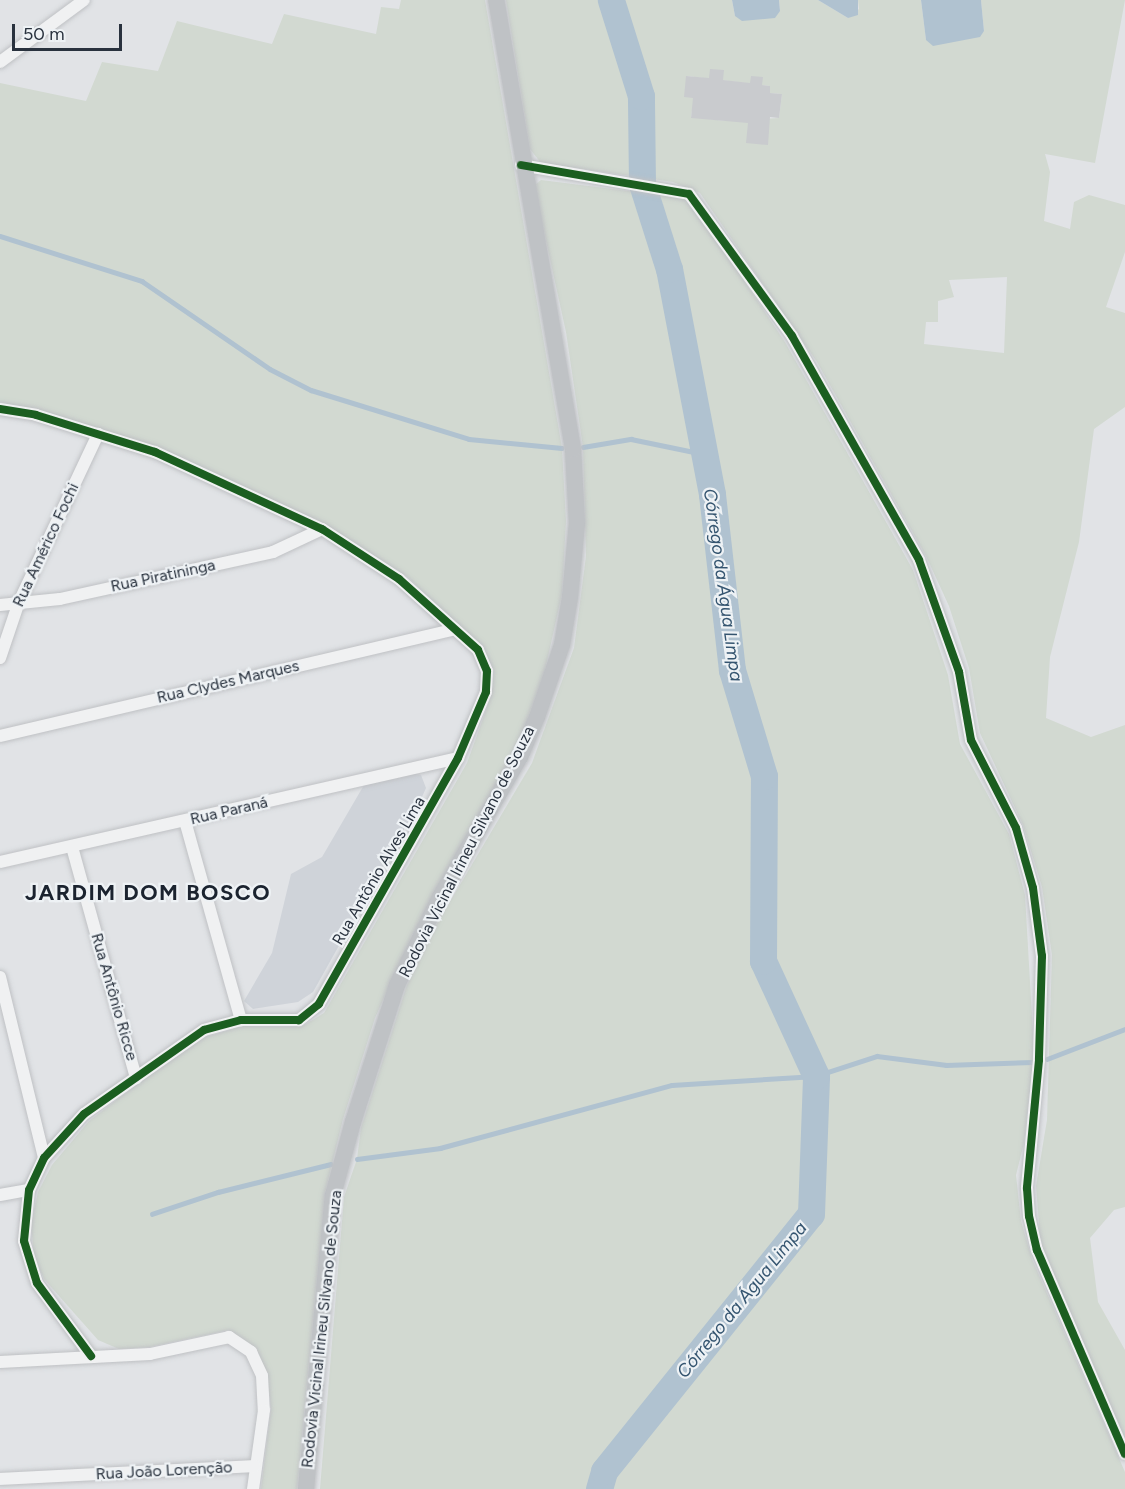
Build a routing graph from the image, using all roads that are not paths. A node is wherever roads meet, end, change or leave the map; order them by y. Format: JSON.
{"nodes":[{"id":1,"x":84,"y":0,"type":"edge"},
{"id":2,"x":496,"y":0,"type":"edge"},
{"id":3,"x":0,"y":62,"type":"edge"},
{"id":4,"x":521,"y":165,"type":"junction"},
{"id":5,"x":0,"y":409,"type":"edge"},
{"id":6,"x":98,"y":434,"type":"junction"},
{"id":7,"x":322,"y":530,"type":"junction"},
{"id":8,"x":19,"y":602,"type":"junction"},
{"id":9,"x":0,"y":605,"type":"edge"},
{"id":10,"x":455,"y":629,"type":"junction"},
{"id":11,"x":0,"y":658,"type":"edge"},
{"id":12,"x":0,"y":736,"type":"edge"},
{"id":13,"x":458,"y":758,"type":"junction"},
{"id":14,"x":185,"y":821,"type":"junction"},
{"id":15,"x":72,"y":847,"type":"junction"},
{"id":16,"x":0,"y":862,"type":"edge"},
{"id":17,"x":0,"y":977,"type":"edge"},
{"id":18,"x":241,"y":1020,"type":"junction"},
{"id":19,"x":136,"y":1078,"type":"junction"},
{"id":20,"x":44,"y":1158,"type":"junction"},
{"id":21,"x":29,"y":1190,"type":"junction"},
{"id":22,"x":0,"y":1196,"type":"edge"},
{"id":23,"x":91,"y":1356,"type":"junction"},
{"id":24,"x":0,"y":1362,"type":"edge"},
{"id":25,"x":1125,"y":1454,"type":"edge"},
{"id":26,"x":255,"y":1466,"type":"junction"},
{"id":27,"x":0,"y":1479,"type":"edge"},
{"id":28,"x":253,"y":1489,"type":"edge"},
{"id":29,"x":306,"y":1489,"type":"edge"}],
"edges":[{"from":1,"to":3,"type":"street"},
{"from":2,"to":4,"type":"main road","name":"Rodovia Vicinal Irineu Silvano de Souza"},
{"from":4,"to":25,"type":"street"},
{"from":4,"to":29,"type":"main road","name":"Rodovia Vicinal Irineu Silvano de Souza"},
{"from":5,"to":6,"type":"street","name":"Rua Antônio Alves Lima"},
{"from":6,"to":7,"type":"street","name":"Rua Antônio Alves Lima"},
{"from":6,"to":8,"type":"street","name":"Rua Américo Fochi"},
{"from":7,"to":8,"type":"street","name":"Rua Piratininga"},
{"from":7,"to":10,"type":"street","name":"Rua Antônio Alves Lima"},
{"from":8,"to":9,"type":"street","name":"Rua Piratininga"},
{"from":8,"to":11,"type":"street","name":"Rua Américo Fochi"},
{"from":10,"to":12,"type":"street","name":"Rua Clydes Marques"},
{"from":10,"to":13,"type":"street","name":"Rua Antônio Alves Lima"},
{"from":13,"to":14,"type":"street","name":"Rua Paraná"},
{"from":13,"to":18,"type":"street","name":"Rua Antônio Alves Lima"},
{"from":14,"to":15,"type":"street","name":"Rua Paraná"},
{"from":14,"to":18,"type":"street"},
{"from":15,"to":16,"type":"street","name":"Rua Paraná"},
{"from":15,"to":19,"type":"street","name":"Rua Antônio Ricce"},
{"from":17,"to":20,"type":"street"},
{"from":18,"to":19,"type":"street","name":"Rua Antônio Alves Lima"},
{"from":19,"to":20,"type":"street","name":"Rua Antônio Alves Lima"},
{"from":20,"to":21,"type":"street","name":"Rua Antônio Alves Lima"},
{"from":21,"to":22,"type":"street"},
{"from":21,"to":23,"type":"street","name":"Rua Antônio Alves Lima"},
{"from":23,"to":24,"type":"street"},
{"from":23,"to":26,"type":"street"},
{"from":26,"to":27,"type":"street","name":"Rua João Lorenção"},
{"from":26,"to":28,"type":"street"}]}
